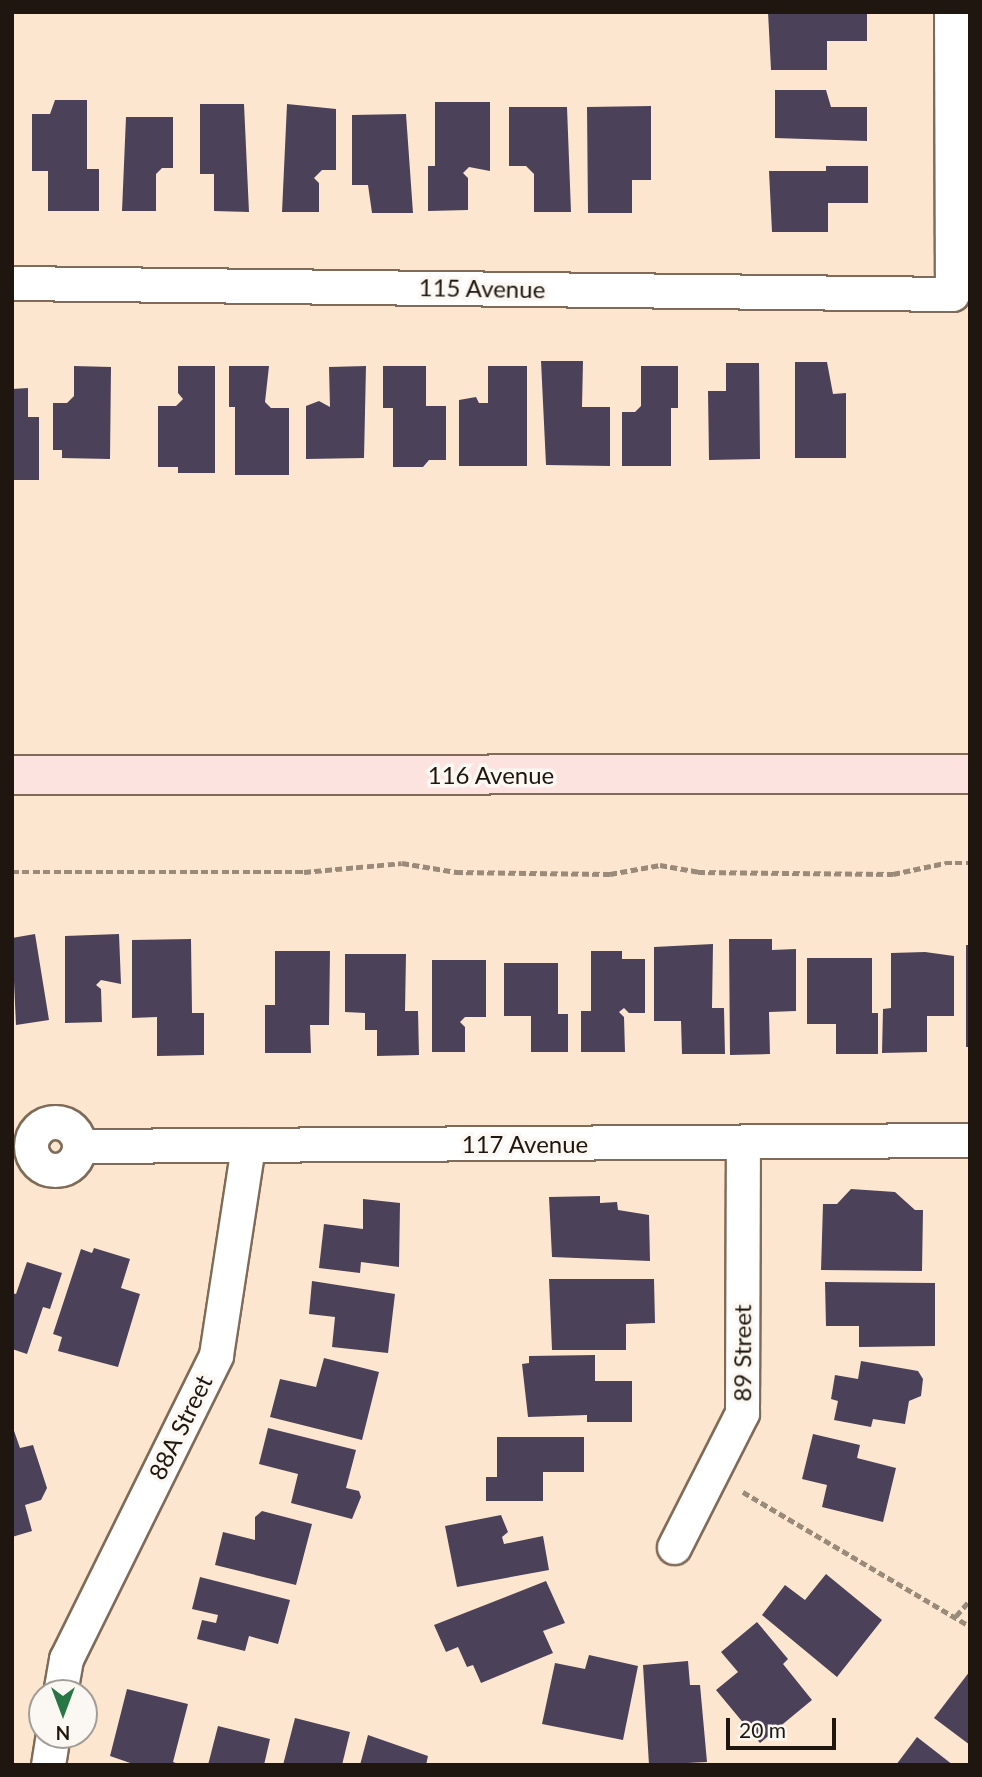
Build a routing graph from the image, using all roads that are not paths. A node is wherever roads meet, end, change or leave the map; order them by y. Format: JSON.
{"nodes":[{"id":1,"x":951,"y":12,"type":"edge"},
{"id":2,"x":12,"y":283,"type":"edge"},
{"id":3,"x":970,"y":774,"type":"edge"},
{"id":4,"x":12,"y":775,"type":"edge"},
{"id":5,"x":970,"y":1140,"type":"edge"},
{"id":6,"x":743,"y":1143,"type":"junction"},
{"id":7,"x":248,"y":1145,"type":"junction"},
{"id":8,"x":79,"y":1146,"type":"dead end"},
{"id":9,"x":674,"y":1547,"type":"dead end"},
{"id":10,"x":62,"y":1679,"type":"edge"}],
"edges":[{"from":1,"to":2,"type":"street","name":"115 Avenue"},
{"from":3,"to":4,"type":"main road","name":"116 Avenue"},
{"from":5,"to":6,"type":"street","name":"117 Avenue"},
{"from":6,"to":7,"type":"street","name":"117 Avenue"},
{"from":6,"to":9,"type":"street","name":"89 Street"},
{"from":7,"to":8,"type":"street","name":"117 Avenue"},
{"from":7,"to":10,"type":"street","name":"88A Street"}]}
